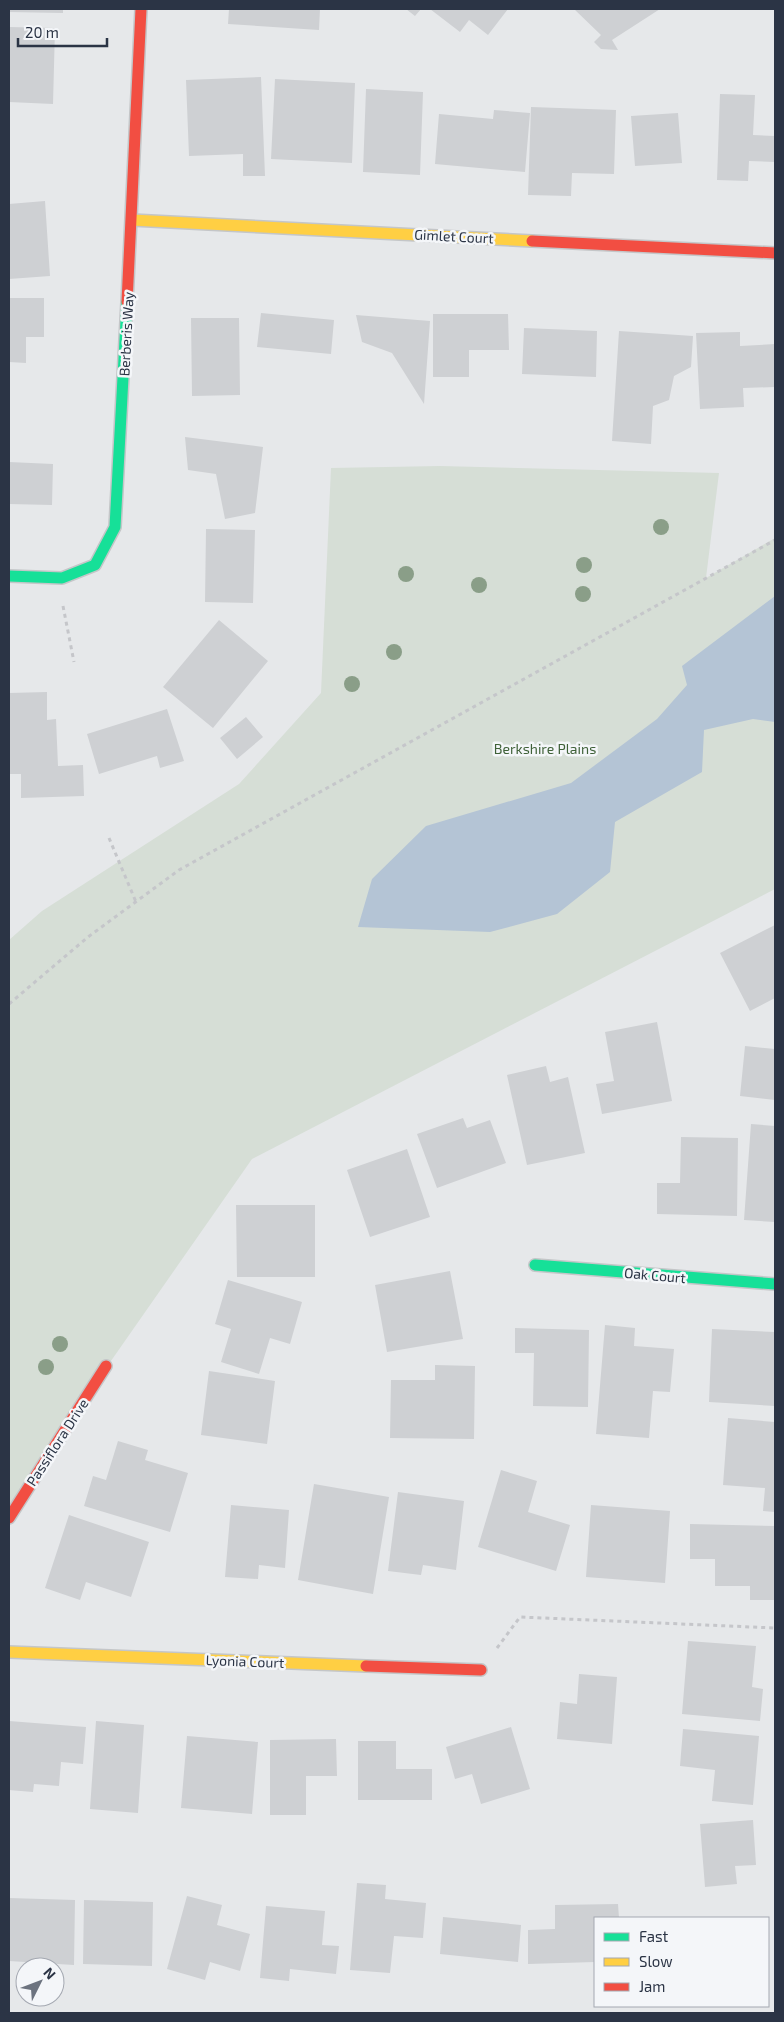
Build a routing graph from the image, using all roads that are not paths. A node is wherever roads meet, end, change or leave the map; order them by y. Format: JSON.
{"nodes":[{"id":1,"x":141,"y":9,"type":"edge"},
{"id":2,"x":132,"y":220,"type":"junction"},
{"id":3,"x":775,"y":253,"type":"edge"},
{"id":4,"x":9,"y":576,"type":"edge"},
{"id":5,"x":534,"y":1265,"type":"dead end"},
{"id":6,"x":775,"y":1284,"type":"edge"},
{"id":7,"x":106,"y":1366,"type":"dead end"},
{"id":8,"x":9,"y":1518,"type":"edge"},
{"id":9,"x":9,"y":1652,"type":"edge"},
{"id":10,"x":481,"y":1670,"type":"road end"}],
"edges":[{"from":1,"to":2,"type":"street","name":"Berberis Way"},
{"from":2,"to":3,"type":"street","name":"Gimlet Court"},
{"from":2,"to":4,"type":"street","name":"Berberis Way"},
{"from":5,"to":6,"type":"street","name":"Oak Court"},
{"from":7,"to":8,"type":"street","name":"Passiflora Drive"},
{"from":9,"to":10,"type":"street","name":"Lyonia Court"}]}
